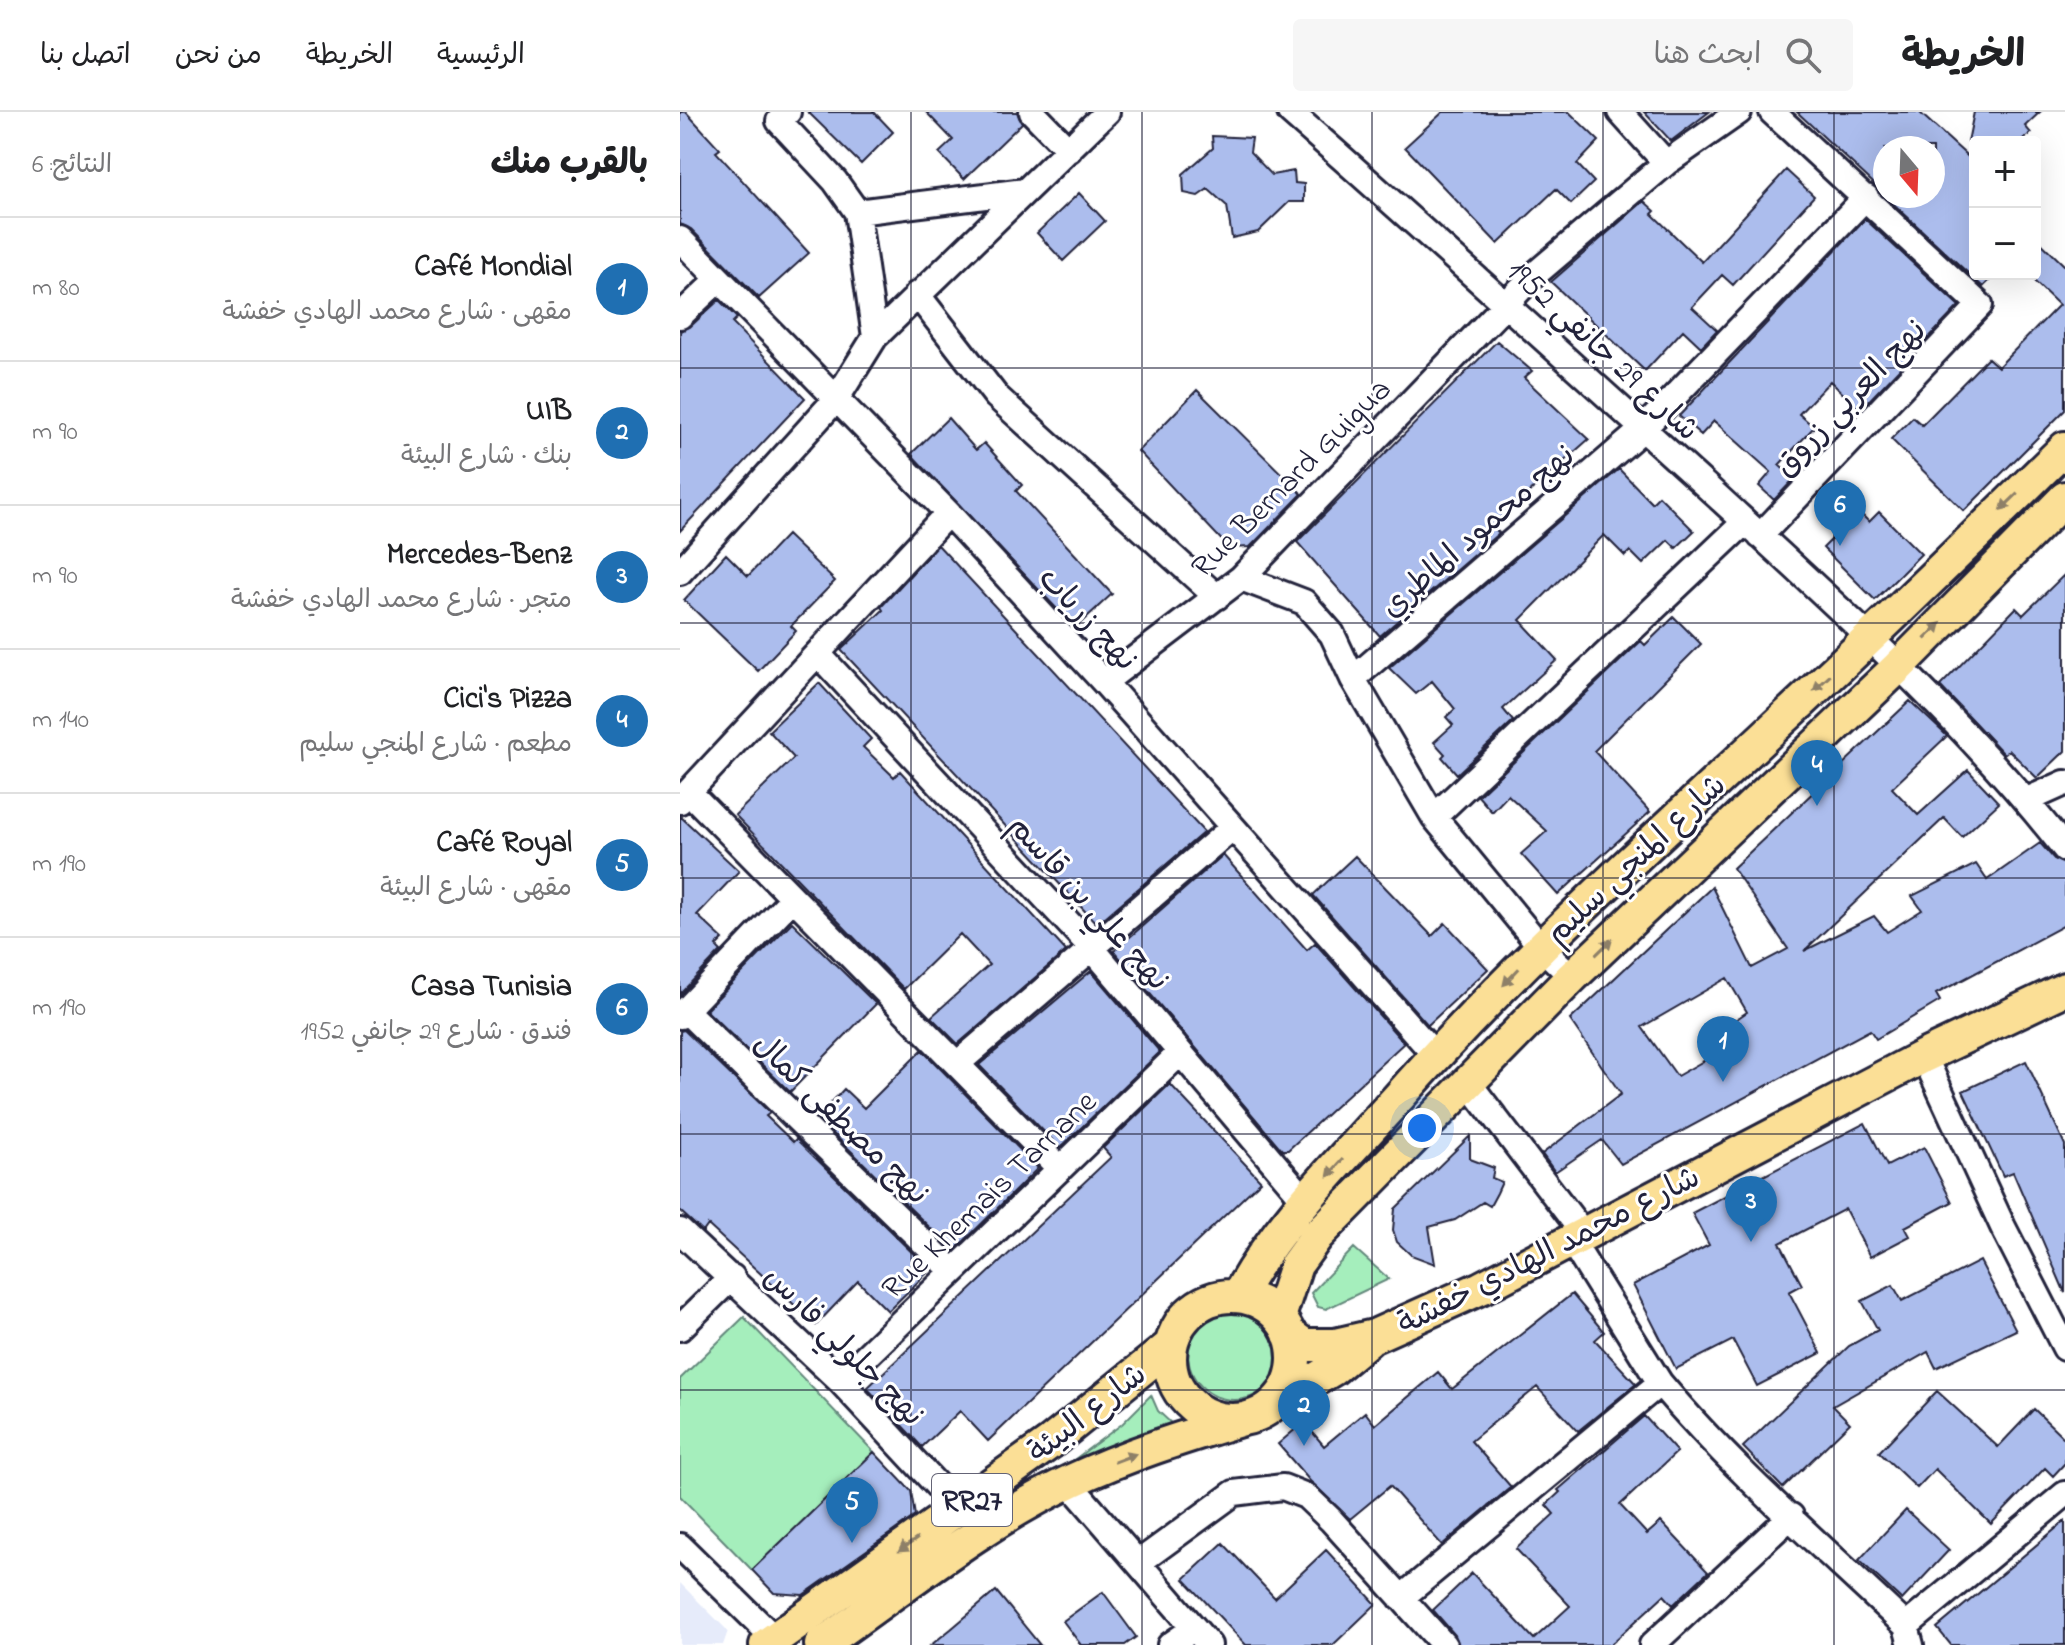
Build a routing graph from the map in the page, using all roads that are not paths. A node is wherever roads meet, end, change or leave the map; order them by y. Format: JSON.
{"nodes":[{"id":1,"x":1032,"y":112,"type":"edge"},
{"id":2,"x":1107,"y":112,"type":"edge"},
{"id":3,"x":1290,"y":112,"type":"edge"},
{"id":4,"x":1620,"y":112,"type":"edge"},
{"id":5,"x":1739,"y":112,"type":"edge"},
{"id":6,"x":1772,"y":112,"type":"edge"},
{"id":7,"x":779,"y":115,"type":"edge"},
{"id":8,"x":1069,"y":150,"type":"junction"},
{"id":9,"x":1666,"y":163,"type":"junction"},
{"id":10,"x":1025,"y":191,"type":"junction"},
{"id":11,"x":1866,"y":197,"type":"junction"},
{"id":12,"x":857,"y":212,"type":"junction"},
{"id":13,"x":680,"y":239,"type":"edge"},
{"id":14,"x":719,"y":279,"type":"junction"},
{"id":15,"x":917,"y":294,"type":"junction"},
{"id":16,"x":1507,"y":302,"type":"junction"},
{"id":17,"x":680,"y":316,"type":"edge"},
{"id":18,"x":875,"y":337,"type":"junction"},
{"id":19,"x":837,"y":398,"type":"junction"},
{"id":20,"x":1643,"y":429,"type":"junction"},
{"id":21,"x":2065,"y":448,"type":"edge"},
{"id":22,"x":2065,"y":498,"type":"edge"},
{"id":23,"x":948,"y":513,"type":"junction"},
{"id":24,"x":1753,"y":529,"type":"junction"},
{"id":25,"x":680,"y":572,"type":"edge"},
{"id":26,"x":1241,"y":578,"type":"junction"},
{"id":27,"x":1217,"y":597,"type":"junction"},
{"id":28,"x":1870,"y":639,"type":"junction"},
{"id":29,"x":818,"y":654,"type":"junction"},
{"id":30,"x":1898,"y":667,"type":"junction"},
{"id":31,"x":1353,"y":679,"type":"junction"},
{"id":32,"x":1104,"y":682,"type":"junction"},
{"id":33,"x":2065,"y":783,"type":"edge"},
{"id":34,"x":685,"y":796,"type":"edge"},
{"id":35,"x":2027,"y":800,"type":"junction"},
{"id":36,"x":1434,"y":817,"type":"junction"},
{"id":37,"x":1232,"y":828,"type":"junction"},
{"id":38,"x":2065,"y":849,"type":"edge"},
{"id":39,"x":792,"y":899,"type":"junction"},
{"id":40,"x":1540,"y":946,"type":"junction"},
{"id":41,"x":1091,"y":947,"type":"junction"},
{"id":42,"x":1572,"y":977,"type":"junction"},
{"id":43,"x":2065,"y":989,"type":"edge"},
{"id":44,"x":683,"y":1013,"type":"edge"},
{"id":45,"x":1180,"y":1053,"type":"junction"},
{"id":46,"x":1435,"y":1055,"type":"junction"},
{"id":47,"x":1924,"y":1056,"type":"junction"},
{"id":48,"x":957,"y":1064,"type":"junction"},
{"id":49,"x":1468,"y":1082,"type":"junction"},
{"id":50,"x":1060,"y":1169,"type":"junction"},
{"id":51,"x":1306,"y":1201,"type":"junction"},
{"id":52,"x":680,"y":1231,"type":"edge"},
{"id":53,"x":1577,"y":1237,"type":"junction"},
{"id":54,"x":953,"y":1271,"type":"junction"},
{"id":55,"x":732,"y":1277,"type":"junction"},
{"id":56,"x":1238,"y":1296,"type":"junction"},
{"id":57,"x":1284,"y":1325,"type":"junction"},
{"id":58,"x":680,"y":1328,"type":"edge"},
{"id":59,"x":1374,"y":1336,"type":"junction"},
{"id":60,"x":1170,"y":1346,"type":"junction"},
{"id":61,"x":2065,"y":1348,"type":"edge"},
{"id":62,"x":840,"y":1381,"type":"junction"},
{"id":63,"x":1660,"y":1383,"type":"junction"},
{"id":64,"x":1257,"y":1412,"type":"junction"},
{"id":65,"x":1068,"y":1482,"type":"junction"},
{"id":66,"x":2065,"y":1494,"type":"edge"},
{"id":67,"x":959,"y":1509,"type":"junction"},
{"id":68,"x":1791,"y":1516,"type":"junction"},
{"id":69,"x":680,"y":1546,"type":"edge"},
{"id":70,"x":1138,"y":1563,"type":"junction"},
{"id":71,"x":1401,"y":1598,"type":"junction"},
{"id":72,"x":1909,"y":1635,"type":"edge"},
{"id":73,"x":1201,"y":1637,"type":"edge"},
{"id":74,"x":771,"y":1642,"type":"edge"},
{"id":75,"x":821,"y":1645,"type":"edge"},
{"id":76,"x":1170,"y":1645,"type":"edge"},
{"id":77,"x":1444,"y":1645,"type":"edge"},
{"id":78,"x":1652,"y":1645,"type":"edge"}],
"edges":[{"from":1,"to":8,"type":"street"},
{"from":2,"to":8,"type":"street"},
{"from":3,"to":16,"type":"street","name":"شارع 29 جانفي 1952"},
{"from":4,"to":9,"type":"street"},
{"from":5,"to":9,"type":"street","name":"Rue Bernard Guigua"},
{"from":6,"to":11,"type":"street"},
{"from":7,"to":12,"type":"street"},
{"from":8,"to":10,"type":"street"},
{"from":9,"to":16,"type":"street","name":"Rue Bernard Guigua"},
{"from":10,"to":12,"type":"street"},
{"from":10,"to":15,"type":"street"},
{"from":11,"to":20,"type":"street","name":"نهج محمود الماطري"},
{"from":11,"to":24,"type":"street","name":"نهج العربي زروق"},
{"from":12,"to":18,"type":"street"},
{"from":13,"to":14,"type":"street","name":"نهج زرياب"},
{"from":14,"to":17,"type":"street"},
{"from":14,"to":19,"type":"street","name":"نهج زرياب"},
{"from":15,"to":18,"type":"street"},
{"from":15,"to":27,"type":"street"},
{"from":16,"to":20,"type":"street","name":"شارع 29 جانفي 1952"},
{"from":16,"to":26,"type":"street","name":"Rue Bernard Guigua"},
{"from":18,"to":19,"type":"street"},
{"from":19,"to":23,"type":"street","name":"نهج زرياب"},
{"from":19,"to":25,"type":"street"},
{"from":20,"to":24,"type":"street","name":"شارع 29 جانفي 1952"},
{"from":20,"to":31,"type":"street","name":"نهج محمود الماطري"},
{"from":21,"to":28,"type":"main road","name":"شارع المنجي سليم","one_way":true},
{"from":30,"to":22,"type":"main road","name":"شارع المنجي سليم","one_way":true},
{"from":23,"to":29,"type":"street"},
{"from":23,"to":32,"type":"street","name":"نهج زرياب"},
{"from":24,"to":28,"type":"street","name":"شارع 29 جانفي 1952"},
{"from":24,"to":36,"type":"street"},
{"from":26,"to":27,"type":"street","name":"Rue Bernard Guigua"},
{"from":26,"to":31,"type":"street"},
{"from":27,"to":32,"type":"street","name":"Rue Bernard Guigua"},
{"from":28,"to":30,"type":"street","name":"شارع 29 جانفي 1952"},
{"from":28,"to":40,"type":"main road","name":"شارع المنجي سليم","one_way":true},
{"from":29,"to":34,"type":"street"},
{"from":29,"to":41,"type":"street","name":"نهج علي بن قاسم"},
{"from":30,"to":35,"type":"street","name":"شارع 29 جانفي 1952"},
{"from":42,"to":30,"type":"main road","name":"شارع المنجي سليم","one_way":true},
{"from":31,"to":36,"type":"street"},
{"from":32,"to":37,"type":"street","name":"نهج زرياب"},
{"from":33,"to":35,"type":"street"},
{"from":34,"to":39,"type":"street"},
{"from":35,"to":38,"type":"street","name":"شارع 29 جانفي 1952"},
{"from":36,"to":40,"type":"street"},
{"from":37,"to":41,"type":"street"},
{"from":37,"to":46,"type":"street","name":"نهج زرياب"},
{"from":39,"to":44,"type":"street"},
{"from":39,"to":48,"type":"street"},
{"from":40,"to":42,"type":"street"},
{"from":40,"to":46,"type":"main road","name":"شارع المنجي سليم","one_way":true},
{"from":41,"to":45,"type":"street","name":"نهج علي بن قاسم"},
{"from":41,"to":48,"type":"street"},
{"from":42,"to":49,"type":"main road","name":"شارع المنجي سليم"},
{"from":43,"to":47,"type":"main road","name":"شارع محمد الهادي خفشة"},
{"from":44,"to":54,"type":"street","name":"نهج مصطفى كمال"},
{"from":45,"to":50,"type":"street","name":"Rue Khemais Tarnane"},
{"from":45,"to":51,"type":"street","name":"نهج علي بن قاسم"},
{"from":46,"to":51,"type":"main road","name":"شارع المنجي سليم","one_way":true},
{"from":47,"to":53,"type":"main road","name":"شارع محمد الهادي خفشة"},
{"from":47,"to":61,"type":"street"},
{"from":48,"to":50,"type":"street"},
{"from":49,"to":53,"type":"street"},
{"from":49,"to":57,"type":"main road","name":"شارع المنجي سليم"},
{"from":50,"to":54,"type":"street","name":"Rue Khemais Tarnane"},
{"from":51,"to":56,"type":"main road","name":"شارع المنجي سليم"},
{"from":52,"to":55,"type":"street","name":"نهج جلولي فارس"},
{"from":53,"to":59,"type":"main road","name":"شارع محمد الهادي خفشة"},
{"from":53,"to":63,"type":"street"},
{"from":54,"to":62,"type":"street","name":"Rue Khemais Tarnane"},
{"from":55,"to":58,"type":"street"},
{"from":55,"to":62,"type":"street","name":"نهج جلولي فارس"},
{"from":56,"to":57,"type":"main road"},
{"from":56,"to":60,"type":"main road","number":"RR27"},
{"from":57,"to":59,"type":"main road"},
{"from":57,"to":64,"type":"main road"},
{"from":59,"to":64,"type":"main road","name":"شارع البيئة"},
{"from":60,"to":64,"type":"main road"},
{"from":60,"to":67,"type":"main road","name":"شارع البيئة","number":"RR27"},
{"from":62,"to":67,"type":"street","name":"نهج جلولي فارس"},
{"from":63,"to":68,"type":"street"},
{"from":63,"to":71,"type":"street"},
{"from":65,"to":64,"type":"main road","name":"شارع البيئة","number":"RR27","one_way":true},
{"from":65,"to":70,"type":"street"},
{"from":65,"to":75,"type":"main road","name":"شارع البيئة","number":"RR27"},
{"from":66,"to":72,"type":"street"},
{"from":67,"to":74,"type":"main road","name":"شارع البيئة","number":"RR27","one_way":true},
{"from":68,"to":72,"type":"street"},
{"from":68,"to":78,"type":"street"},
{"from":69,"to":74,"type":"street"},
{"from":70,"to":71,"type":"street"},
{"from":70,"to":73,"type":"street"},
{"from":71,"to":77,"type":"street"},
{"from":73,"to":76,"type":"street"}]}
